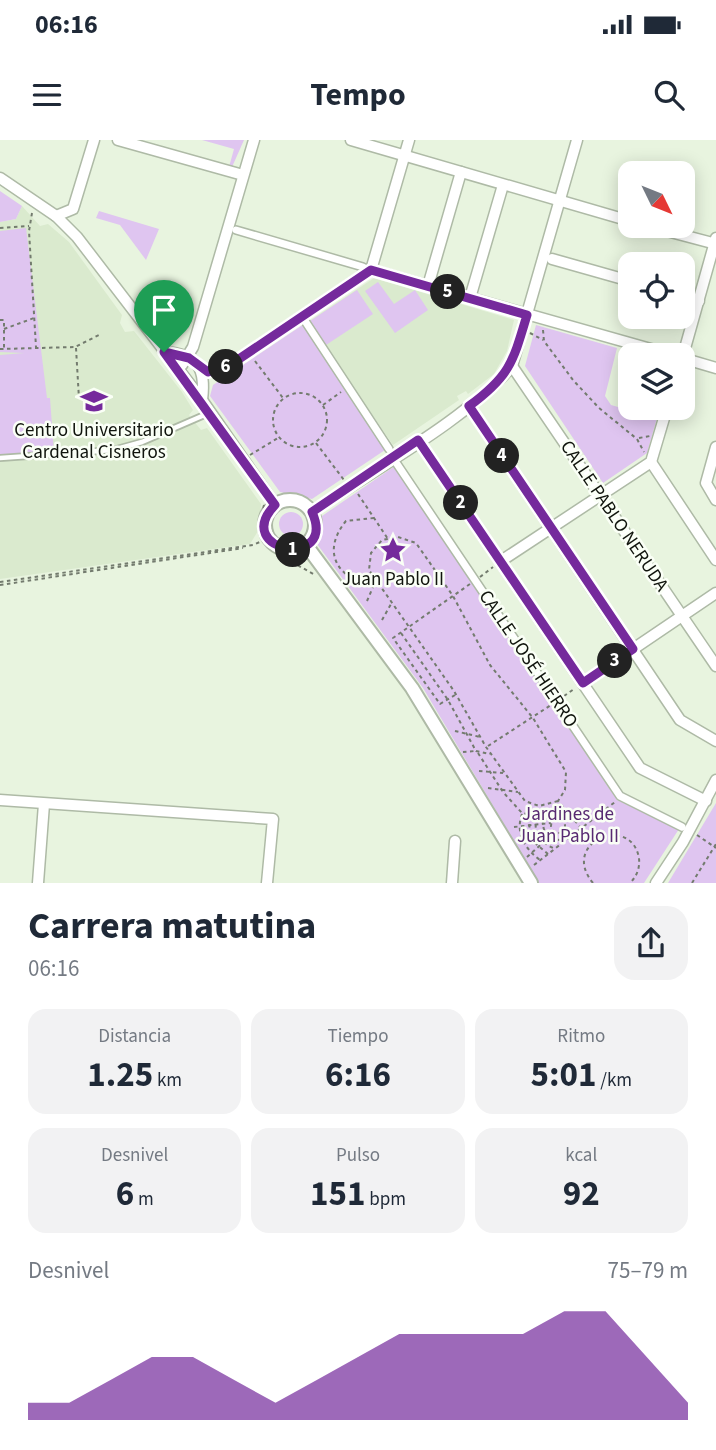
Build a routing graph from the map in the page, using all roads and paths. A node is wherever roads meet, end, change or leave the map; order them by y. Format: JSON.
{"nodes":[{"id":1,"x":94,"y":140,"type":"edge"},
{"id":2,"x":118,"y":140,"type":"edge"},
{"id":3,"x":254,"y":140,"type":"edge"},
{"id":4,"x":351,"y":140,"type":"edge"},
{"id":5,"x":409,"y":140,"type":"edge"},
{"id":6,"x":577,"y":140,"type":"edge"},
{"id":7,"x":404,"y":155,"type":"junction"},
{"id":8,"x":461,"y":172,"type":"junction"},
{"id":9,"x":243,"y":175,"type":"junction"},
{"id":10,"x":0,"y":178,"type":"edge"},
{"id":11,"x":503,"y":185,"type":"junction"},
{"id":12,"x":559,"y":202,"type":"junction"},
{"id":13,"x":73,"y":209,"type":"junction"},
{"id":14,"x":41,"y":214,"type":"dead end"},
{"id":15,"x":56,"y":216,"type":"junction"},
{"id":16,"x":618,"y":218,"type":"edge"},
{"id":17,"x":30,"y":226,"type":"junction"},
{"id":18,"x":0,"y":228,"type":"edge"},
{"id":19,"x":236,"y":230,"type":"dead end"},
{"id":20,"x":72,"y":232,"type":"junction"},
{"id":21,"x":695,"y":237,"type":"edge"},
{"id":22,"x":715,"y":242,"type":"edge"},
{"id":23,"x":552,"y":259,"type":"dead end"},
{"id":24,"x":367,"y":269,"type":"junction"},
{"id":25,"x":618,"y":278,"type":"edge"},
{"id":26,"x":428,"y":286,"type":"junction"},
{"id":27,"x":470,"y":298,"type":"junction"},
{"id":28,"x":695,"y":300,"type":"edge"},
{"id":29,"x":699,"y":301,"type":"junction"},
{"id":30,"x":527,"y":315,"type":"junction"},
{"id":31,"x":35,"y":318,"type":"junction"},
{"id":32,"x":0,"y":320,"type":"edge"},
{"id":33,"x":305,"y":321,"type":"dead end"},
{"id":34,"x":543,"y":325,"type":"dead end"},
{"id":35,"x":4,"y":329,"type":"junction"},
{"id":36,"x":530,"y":333,"type":"dead end"},
{"id":37,"x":99,"y":335,"type":"dead end"},
{"id":38,"x":544,"y":341,"type":"junction"},
{"id":39,"x":628,"y":343,"type":"edge"},
{"id":40,"x":687,"y":343,"type":"edge"},
{"id":41,"x":36,"y":347,"type":"junction"},
{"id":42,"x":75,"y":347,"type":"junction"},
{"id":43,"x":0,"y":349,"type":"edge"},
{"id":44,"x":4,"y":349,"type":"junction"},
{"id":45,"x":164,"y":352,"type":"junction"},
{"id":46,"x":252,"y":358,"type":"dead end"},
{"id":47,"x":695,"y":362,"type":"edge"},
{"id":48,"x":189,"y":364,"type":"junction"},
{"id":49,"x":512,"y":366,"type":"junction"},
{"id":50,"x":716,"y":368,"type":"edge"},
{"id":51,"x":348,"y":387,"type":"junction"},
{"id":52,"x":79,"y":399,"type":"dead end"},
{"id":53,"x":284,"y":399,"type":"junction"},
{"id":54,"x":202,"y":400,"type":"junction"},
{"id":55,"x":322,"y":405,"type":"junction"},
{"id":56,"x":469,"y":406,"type":"junction"},
{"id":57,"x":210,"y":413,"type":"junction"},
{"id":58,"x":663,"y":420,"type":"edge"},
{"id":59,"x":655,"y":435,"type":"dead end"},
{"id":60,"x":279,"y":438,"type":"junction"},
{"id":61,"x":637,"y":439,"type":"junction"},
{"id":62,"x":418,"y":440,"type":"junction"},
{"id":63,"x":316,"y":442,"type":"junction"},
{"id":64,"x":716,"y":447,"type":"edge"},
{"id":65,"x":389,"y":449,"type":"dead end"},
{"id":66,"x":250,"y":455,"type":"dead end"},
{"id":67,"x":0,"y":458,"type":"edge"},
{"id":68,"x":648,"y":459,"type":"junction"},
{"id":69,"x":397,"y":464,"type":"dead end"},
{"id":70,"x":344,"y":480,"type":"dead end"},
{"id":71,"x":356,"y":490,"type":"dead end"},
{"id":72,"x":601,"y":495,"type":"junction"},
{"id":73,"x":262,"y":500,"type":"dead end"},
{"id":74,"x":716,"y":500,"type":"edge"},
{"id":75,"x":275,"y":505,"type":"junction"},
{"id":76,"x":312,"y":512,"type":"junction"},
{"id":77,"x":374,"y":519,"type":"junction"},
{"id":78,"x":551,"y":529,"type":"junction"},
{"id":79,"x":268,"y":539,"type":"junction"},
{"id":80,"x":388,"y":539,"type":"junction"},
{"id":81,"x":306,"y":545,"type":"junction"},
{"id":82,"x":716,"y":560,"type":"edge"},
{"id":83,"x":498,"y":563,"type":"junction"},
{"id":84,"x":320,"y":575,"type":"dead end"},
{"id":85,"x":475,"y":580,"type":"junction"},
{"id":86,"x":0,"y":583,"type":"edge"},
{"id":87,"x":374,"y":586,"type":"junction"},
{"id":88,"x":381,"y":587,"type":"junction"},
{"id":89,"x":716,"y":593,"type":"edge"},
{"id":90,"x":453,"y":596,"type":"junction"},
{"id":91,"x":367,"y":601,"type":"dead end"},
{"id":92,"x":392,"y":603,"type":"junction"},
{"id":93,"x":682,"y":615,"type":"junction"},
{"id":94,"x":382,"y":620,"type":"dead end"},
{"id":95,"x":408,"y":627,"type":"junction"},
{"id":96,"x":400,"y":632,"type":"junction"},
{"id":97,"x":633,"y":649,"type":"junction"},
{"id":98,"x":716,"y":666,"type":"edge"},
{"id":99,"x":580,"y":685,"type":"junction"},
{"id":100,"x":456,"y":694,"type":"junction"},
{"id":101,"x":448,"y":699,"type":"junction"},
{"id":102,"x":557,"y":701,"type":"junction"},
{"id":103,"x":533,"y":718,"type":"junction"},
{"id":104,"x":455,"y":731,"type":"dead end"},
{"id":105,"x":464,"y":733,"type":"junction"},
{"id":106,"x":481,"y":738,"type":"junction"},
{"id":107,"x":716,"y":741,"type":"edge"},
{"id":108,"x":486,"y":747,"type":"junction"},
{"id":109,"x":477,"y":752,"type":"junction"},
{"id":110,"x":462,"y":753,"type":"dead end"},
{"id":111,"x":491,"y":754,"type":"junction"},
{"id":112,"x":480,"y":771,"type":"dead end"},
{"id":113,"x":490,"y":772,"type":"junction"},
{"id":114,"x":505,"y":773,"type":"junction"},
{"id":115,"x":716,"y":780,"type":"edge"},
{"id":116,"x":488,"y":788,"type":"dead end"},
{"id":117,"x":502,"y":790,"type":"junction"},
{"id":118,"x":519,"y":792,"type":"junction"},
{"id":119,"x":621,"y":797,"type":"junction"},
{"id":120,"x":0,"y":800,"type":"edge"},
{"id":121,"x":558,"y":801,"type":"junction"},
{"id":122,"x":706,"y":801,"type":"junction"},
{"id":123,"x":44,"y":804,"type":"junction"},
{"id":124,"x":522,"y":813,"type":"junction"},
{"id":125,"x":529,"y":816,"type":"junction"},
{"id":126,"x":536,"y":817,"type":"junction"},
{"id":127,"x":543,"y":818,"type":"junction"},
{"id":128,"x":555,"y":819,"type":"junction"},
{"id":129,"x":552,"y":822,"type":"junction"},
{"id":130,"x":543,"y":824,"type":"junction"},
{"id":131,"x":576,"y":824,"type":"junction"},
{"id":132,"x":527,"y":825,"type":"junction"},
{"id":133,"x":535,"y":825,"type":"junction"},
{"id":134,"x":565,"y":826,"type":"junction"},
{"id":135,"x":514,"y":827,"type":"dead end"},
{"id":136,"x":520,"y":827,"type":"junction"},
{"id":137,"x":682,"y":827,"type":"dead end"},
{"id":138,"x":580,"y":829,"type":"junction"},
{"id":139,"x":555,"y":832,"type":"junction"},
{"id":140,"x":696,"y":835,"type":"dead end"},
{"id":141,"x":549,"y":837,"type":"junction"},
{"id":142,"x":566,"y":840,"type":"junction"},
{"id":143,"x":455,"y":841,"type":"dead end"},
{"id":144,"x":593,"y":842,"type":"junction"},
{"id":145,"x":543,"y":843,"type":"junction"},
{"id":146,"x":715,"y":846,"type":"edge"},
{"id":147,"x":537,"y":848,"type":"junction"},
{"id":148,"x":554,"y":849,"type":"junction"},
{"id":149,"x":532,"y":853,"type":"junction"},
{"id":150,"x":548,"y":854,"type":"junction"},
{"id":151,"x":540,"y":860,"type":"junction"},
{"id":152,"x":633,"y":882,"type":"edge"},
{"id":153,"x":38,"y":883,"type":"edge"},
{"id":154,"x":267,"y":883,"type":"edge"},
{"id":155,"x":452,"y":883,"type":"edge"},
{"id":156,"x":531,"y":883,"type":"edge"},
{"id":157,"x":593,"y":883,"type":"edge"},
{"id":158,"x":656,"y":883,"type":"edge"},
{"id":159,"x":692,"y":883,"type":"edge"}],
"edges":[{"from":1,"to":13,"type":"street"},
{"from":2,"to":9,"type":"street"},
{"from":3,"to":9,"type":"street"},
{"from":4,"to":7,"type":"street"},
{"from":5,"to":7,"type":"street"},
{"from":6,"to":12,"type":"street"},
{"from":7,"to":8,"type":"street"},
{"from":7,"to":24,"type":"street"},
{"from":8,"to":11,"type":"street"},
{"from":8,"to":26,"type":"street"},
{"from":9,"to":48,"type":"street"},
{"from":10,"to":15,"type":"street"},
{"from":11,"to":12,"type":"street"},
{"from":11,"to":27,"type":"street"},
{"from":12,"to":16,"type":"street"},
{"from":12,"to":30,"type":"street"},
{"from":13,"to":15,"type":"street"},
{"from":13,"to":20,"type":"street"},
{"from":14,"to":17,"type":"path"},
{"from":15,"to":20,"type":"street"},
{"from":17,"to":18,"type":"path"},
{"from":17,"to":31,"type":"path"},
{"from":19,"to":24,"type":"street"},
{"from":20,"to":45,"type":"street"},
{"from":21,"to":22,"type":"street"},
{"from":22,"to":29,"type":"street"},
{"from":23,"to":25,"type":"street"},
{"from":24,"to":26,"type":"street"},
{"from":24,"to":48,"type":"street"},
{"from":26,"to":27,"type":"street"},
{"from":27,"to":30,"type":"street"},
{"from":28,"to":29,"type":"street"},
{"from":29,"to":40,"type":"street"},
{"from":30,"to":39,"type":"street"},
{"from":30,"to":49,"type":"street"},
{"from":31,"to":35,"type":"path"},
{"from":31,"to":41,"type":"path"},
{"from":32,"to":35,"type":"path"},
{"from":33,"to":51,"type":"street"},
{"from":34,"to":38,"type":"path"},
{"from":35,"to":44,"type":"path"},
{"from":36,"to":38,"type":"path"},
{"from":37,"to":42,"type":"path"},
{"from":38,"to":61,"type":"path"},
{"from":41,"to":42,"type":"path"},
{"from":41,"to":44,"type":"path"},
{"from":42,"to":52,"type":"path"},
{"from":43,"to":44,"type":"path"},
{"from":45,"to":48,"type":"street"},
{"from":45,"to":48,"type":"street"},
{"from":46,"to":53,"type":"path"},
{"from":47,"to":50,"type":"street"},
{"from":48,"to":54,"type":"street"},
{"from":48,"to":54,"type":"street"},
{"from":49,"to":56,"type":"street"},
{"from":49,"to":72,"type":"street","name":"CALLE PABLO NERUDA"},
{"from":51,"to":55,"type":"path"},
{"from":51,"to":65,"type":"street"},
{"from":53,"to":55,"type":"path"},
{"from":53,"to":60,"type":"path"},
{"from":54,"to":57,"type":"street"},
{"from":55,"to":63,"type":"path"},
{"from":56,"to":62,"type":"street"},
{"from":56,"to":78,"type":"street"},
{"from":57,"to":67,"type":"lane"},
{"from":57,"to":75,"type":"street"},
{"from":58,"to":68,"type":"street"},
{"from":59,"to":61,"type":"path"},
{"from":60,"to":63,"type":"path"},
{"from":60,"to":66,"type":"path"},
{"from":61,"to":68,"type":"path"},
{"from":62,"to":76,"type":"street"},
{"from":62,"to":83,"type":"street"},
{"from":63,"to":70,"type":"path"},
{"from":64,"to":74,"type":"street"},
{"from":68,"to":72,"type":"street"},
{"from":68,"to":82,"type":"street"},
{"from":69,"to":85,"type":"street","name":"CALLE JOSÉ HIERRO"},
{"from":71,"to":77,"type":"path"},
{"from":72,"to":78,"type":"street"},
{"from":72,"to":93,"type":"street","name":"CALLE PABLO NERUDA"},
{"from":73,"to":79,"type":"path"},
{"from":75,"to":76,"type":"street"},
{"from":75,"to":79,"type":"street"},
{"from":76,"to":81,"type":"street"},
{"from":77,"to":80,"type":"path"},
{"from":77,"to":87,"type":"path"},
{"from":78,"to":83,"type":"street"},
{"from":78,"to":97,"type":"street"},
{"from":79,"to":81,"type":"street"},
{"from":79,"to":84,"type":"path"},
{"from":79,"to":86,"type":"path"},
{"from":80,"to":88,"type":"path"},
{"from":80,"to":90,"type":"path"},
{"from":81,"to":156,"type":"street"},
{"from":83,"to":85,"type":"path"},
{"from":83,"to":99,"type":"street"},
{"from":85,"to":90,"type":"path"},
{"from":85,"to":102,"type":"street","name":"CALLE JOSÉ HIERRO"},
{"from":87,"to":88,"type":"path"},
{"from":87,"to":91,"type":"path"},
{"from":88,"to":92,"type":"path"},
{"from":89,"to":93,"type":"street"},
{"from":90,"to":95,"type":"path"},
{"from":90,"to":103,"type":"path"},
{"from":92,"to":94,"type":"path"},
{"from":92,"to":95,"type":"path"},
{"from":93,"to":97,"type":"street"},
{"from":93,"to":98,"type":"street","name":"CALLE PABLO NERUDA"},
{"from":95,"to":96,"type":"path"},
{"from":95,"to":100,"type":"path"},
{"from":96,"to":101,"type":"path"},
{"from":96,"to":101,"type":"path"},
{"from":97,"to":99,"type":"street"},
{"from":97,"to":107,"type":"street"},
{"from":99,"to":102,"type":"path"},
{"from":99,"to":122,"type":"street"},
{"from":100,"to":101,"type":"path"},
{"from":100,"to":106,"type":"path"},
{"from":101,"to":105,"type":"path"},
{"from":102,"to":103,"type":"path"},
{"from":102,"to":119,"type":"street","name":"CALLE JOSÉ HIERRO"},
{"from":103,"to":108,"type":"path"},
{"from":103,"to":121,"type":"path"},
{"from":104,"to":105,"type":"path"},
{"from":105,"to":106,"type":"path"},
{"from":105,"to":109,"type":"path"},
{"from":106,"to":108,"type":"path"},
{"from":108,"to":111,"type":"path"},
{"from":109,"to":110,"type":"path"},
{"from":109,"to":111,"type":"path"},
{"from":109,"to":113,"type":"path"},
{"from":111,"to":114,"type":"path"},
{"from":112,"to":113,"type":"path"},
{"from":113,"to":114,"type":"path"},
{"from":113,"to":117,"type":"path"},
{"from":114,"to":118,"type":"path"},
{"from":115,"to":122,"type":"street"},
{"from":116,"to":117,"type":"path"},
{"from":117,"to":118,"type":"path"},
{"from":117,"to":124,"type":"path"},
{"from":118,"to":121,"type":"path"},
{"from":119,"to":137,"type":"street"},
{"from":119,"to":138,"type":"path"},
{"from":120,"to":123,"type":"street"},
{"from":121,"to":131,"type":"path"},
{"from":122,"to":158,"type":"street"},
{"from":123,"to":153,"type":"street"},
{"from":123,"to":154,"type":"street"},
{"from":124,"to":125,"type":"path"},
{"from":124,"to":136,"type":"path"},
{"from":125,"to":126,"type":"path"},
{"from":125,"to":132,"type":"path"},
{"from":126,"to":127,"type":"path"},
{"from":126,"to":133,"type":"path"},
{"from":127,"to":128,"type":"path"},
{"from":127,"to":130,"type":"path"},
{"from":128,"to":129,"type":"path"},
{"from":128,"to":134,"type":"path"},
{"from":129,"to":130,"type":"path"},
{"from":129,"to":139,"type":"path"},
{"from":130,"to":133,"type":"path"},
{"from":130,"to":141,"type":"path"},
{"from":131,"to":134,"type":"path"},
{"from":131,"to":138,"type":"path"},
{"from":132,"to":133,"type":"path"},
{"from":132,"to":136,"type":"path"},
{"from":132,"to":147,"type":"path"},
{"from":133,"to":145,"type":"path"},
{"from":134,"to":139,"type":"path"},
{"from":135,"to":136,"type":"path"},
{"from":136,"to":149,"type":"path"},
{"from":138,"to":142,"type":"path"},
{"from":138,"to":144,"type":"path"},
{"from":139,"to":141,"type":"path"},
{"from":140,"to":146,"type":"path"},
{"from":141,"to":142,"type":"path"},
{"from":141,"to":145,"type":"path"},
{"from":142,"to":148,"type":"path"},
{"from":143,"to":155,"type":"street"},
{"from":144,"to":152,"type":"path"},
{"from":144,"to":157,"type":"path"},
{"from":145,"to":147,"type":"path"},
{"from":145,"to":148,"type":"path"},
{"from":146,"to":159,"type":"path"},
{"from":147,"to":149,"type":"path"},
{"from":147,"to":150,"type":"path"},
{"from":148,"to":150,"type":"path"},
{"from":149,"to":151,"type":"path"},
{"from":149,"to":151,"type":"path"},
{"from":150,"to":151,"type":"path"}]}
